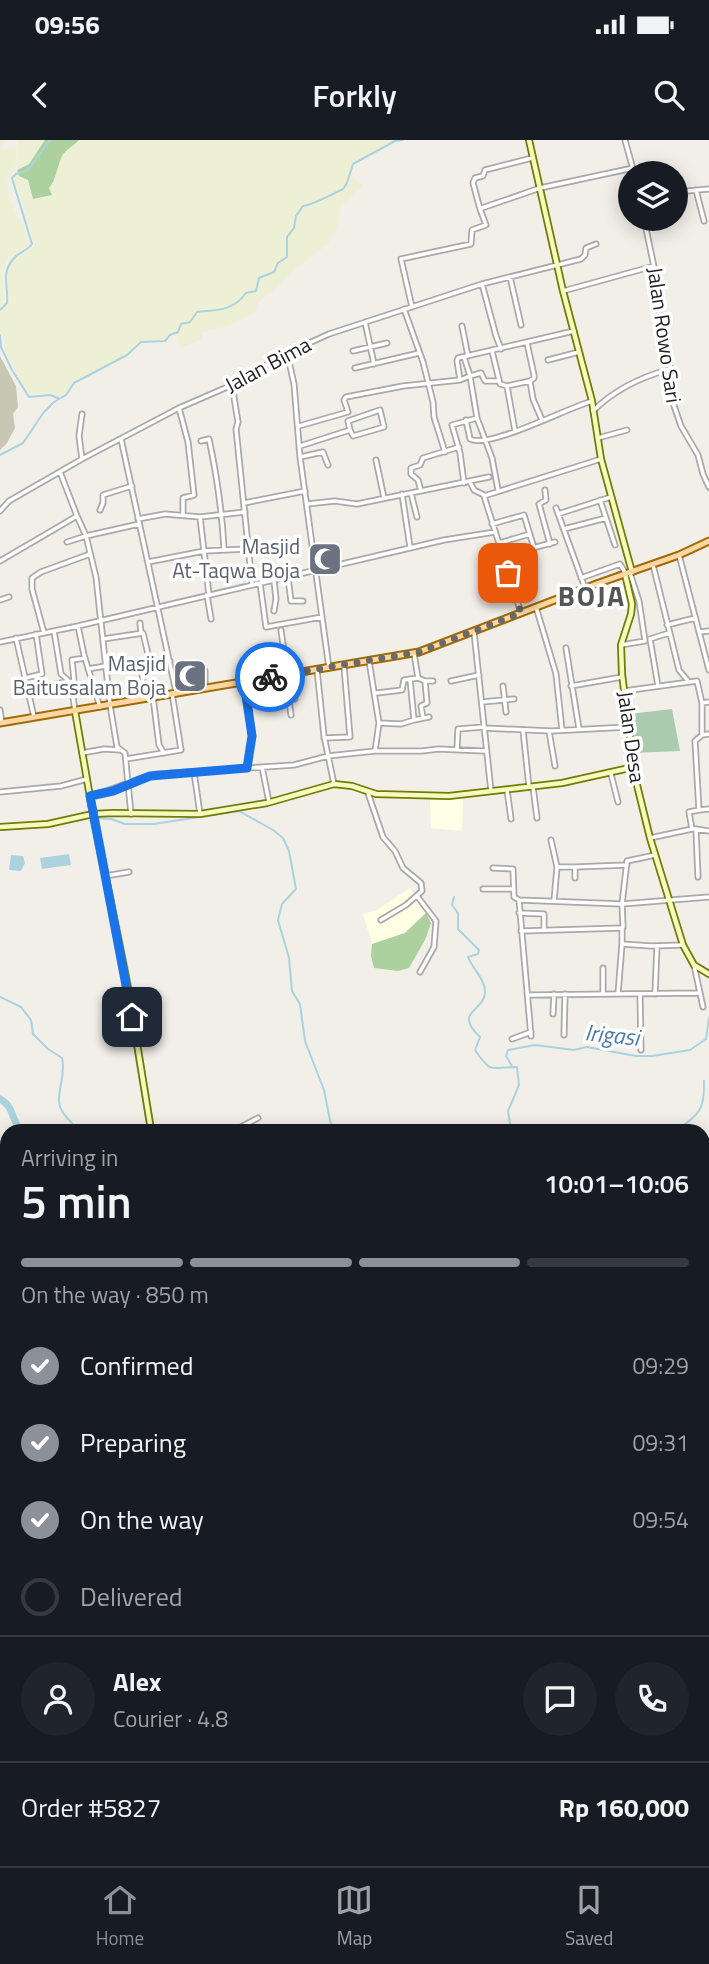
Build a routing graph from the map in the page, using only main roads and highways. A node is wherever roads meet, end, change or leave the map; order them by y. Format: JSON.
{"nodes":[{"id":1,"x":709,"y":541,"type":"edge"},
{"id":2,"x":1,"y":723,"type":"edge"}],
"edges":[{"from":1,"to":2,"type":"main road"}]}
